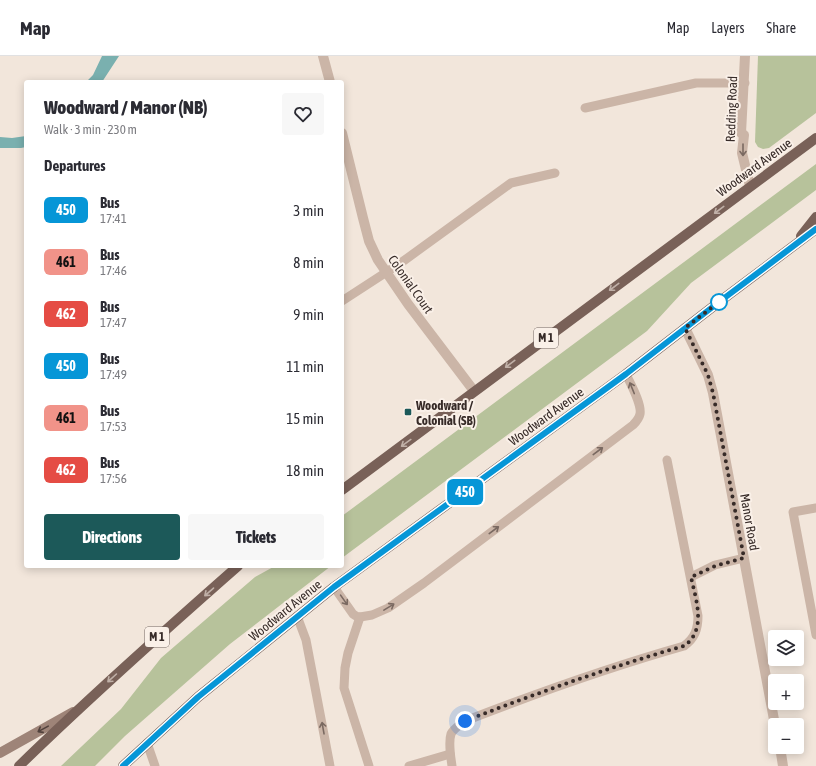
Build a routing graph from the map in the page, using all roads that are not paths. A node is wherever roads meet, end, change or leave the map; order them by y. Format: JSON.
{"nodes":[{"id":1,"x":323,"y":56,"type":"edge"},
{"id":2,"x":745,"y":56,"type":"edge"},
{"id":3,"x":329,"y":80,"type":"edge"},
{"id":4,"x":745,"y":84,"type":"junction"},
{"id":5,"x":585,"y":108,"type":"dead end"},
{"id":6,"x":816,"y":138,"type":"edge"},
{"id":7,"x":344,"y":141,"type":"edge"},
{"id":8,"x":555,"y":173,"type":"dead end"},
{"id":9,"x":750,"y":186,"type":"junction"},
{"id":10,"x":816,"y":217,"type":"edge"},
{"id":11,"x":816,"y":229,"type":"edge"},
{"id":12,"x":790,"y":248,"type":"junction"},
{"id":13,"x":385,"y":273,"type":"junction"},
{"id":14,"x":344,"y":300,"type":"edge"},
{"id":15,"x":685,"y":328,"type":"junction"},
{"id":16,"x":626,"y":374,"type":"junction"},
{"id":17,"x":474,"y":391,"type":"junction"},
{"id":18,"x":667,"y":460,"type":"dead end"},
{"id":19,"x":344,"y":489,"type":"edge"},
{"id":20,"x":816,"y":508,"type":"edge"},
{"id":21,"x":744,"y":558,"type":"junction"},
{"id":22,"x":236,"y":568,"type":"edge"},
{"id":23,"x":691,"y":577,"type":"junction"},
{"id":24,"x":334,"y":587,"type":"junction"},
{"id":25,"x":297,"y":616,"type":"junction"},
{"id":26,"x":360,"y":617,"type":"junction"},
{"id":27,"x":816,"y":635,"type":"edge"},
{"id":28,"x":77,"y":710,"type":"junction"},
{"id":29,"x":774,"y":718,"type":"edge"},
{"id":30,"x":147,"y":743,"type":"junction"},
{"id":31,"x":0,"y":753,"type":"edge"},
{"id":32,"x":450,"y":754,"type":"junction"},
{"id":33,"x":781,"y":754,"type":"edge"},
{"id":34,"x":19,"y":766,"type":"edge"},
{"id":35,"x":123,"y":766,"type":"edge"},
{"id":36,"x":155,"y":766,"type":"edge"},
{"id":37,"x":330,"y":766,"type":"edge"},
{"id":38,"x":369,"y":766,"type":"edge"},
{"id":39,"x":409,"y":766,"type":"edge"},
{"id":40,"x":452,"y":766,"type":"edge"},
{"id":41,"x":783,"y":766,"type":"edge"}],
"edges":[{"from":1,"to":3,"type":"street"},
{"from":2,"to":4,"type":"street","name":"Redding Road"},
{"from":4,"to":5,"type":"lane"},
{"from":4,"to":9,"type":"street","name":"Redding Road","one_way":true},
{"from":6,"to":9,"type":"main road","name":"Woodward Avenue","number":"M 1"},
{"from":7,"to":13,"type":"street","name":"Colonial Court"},
{"from":8,"to":13,"type":"lane"},
{"from":9,"to":17,"type":"main road","name":"Woodward Avenue","number":"M 1","one_way":true},
{"from":10,"to":12,"type":"main road"},
{"from":11,"to":12,"type":"main road"},
{"from":12,"to":15,"type":"main road","name":"Woodward Avenue"},
{"from":13,"to":14,"type":"lane"},
{"from":13,"to":17,"type":"street","name":"Colonial Court"},
{"from":15,"to":16,"type":"main road","name":"Woodward Avenue"},
{"from":15,"to":21,"type":"street","name":"Manor Road"},
{"from":16,"to":24,"type":"main road","name":"Woodward Avenue"},
{"from":26,"to":16,"type":"lane","one_way":true},
{"from":17,"to":19,"type":"main road","name":"Woodward Avenue","number":"M 1","one_way":true},
{"from":18,"to":23,"type":"lane"},
{"from":20,"to":27,"type":"lane"},
{"from":21,"to":23,"type":"lane"},
{"from":21,"to":29,"type":"street","name":"Manor Road"},
{"from":22,"to":28,"type":"main road","number":"M 1","one_way":true},
{"from":23,"to":32,"type":"lane"},
{"from":24,"to":25,"type":"main road","name":"Woodward Avenue"},
{"from":24,"to":26,"type":"lane","one_way":true},
{"from":25,"to":30,"type":"main road","name":"Woodward Avenue"},
{"from":37,"to":25,"type":"lane","one_way":true},
{"from":26,"to":38,"type":"lane"},
{"from":28,"to":31,"type":"street","one_way":true},
{"from":28,"to":34,"type":"main road","number":"M 1"},
{"from":30,"to":35,"type":"main road","name":"Woodward Avenue"},
{"from":30,"to":36,"type":"lane"},
{"from":32,"to":39,"type":"lane"},
{"from":32,"to":40,"type":"lane"},
{"from":33,"to":41,"type":"street"}]}
